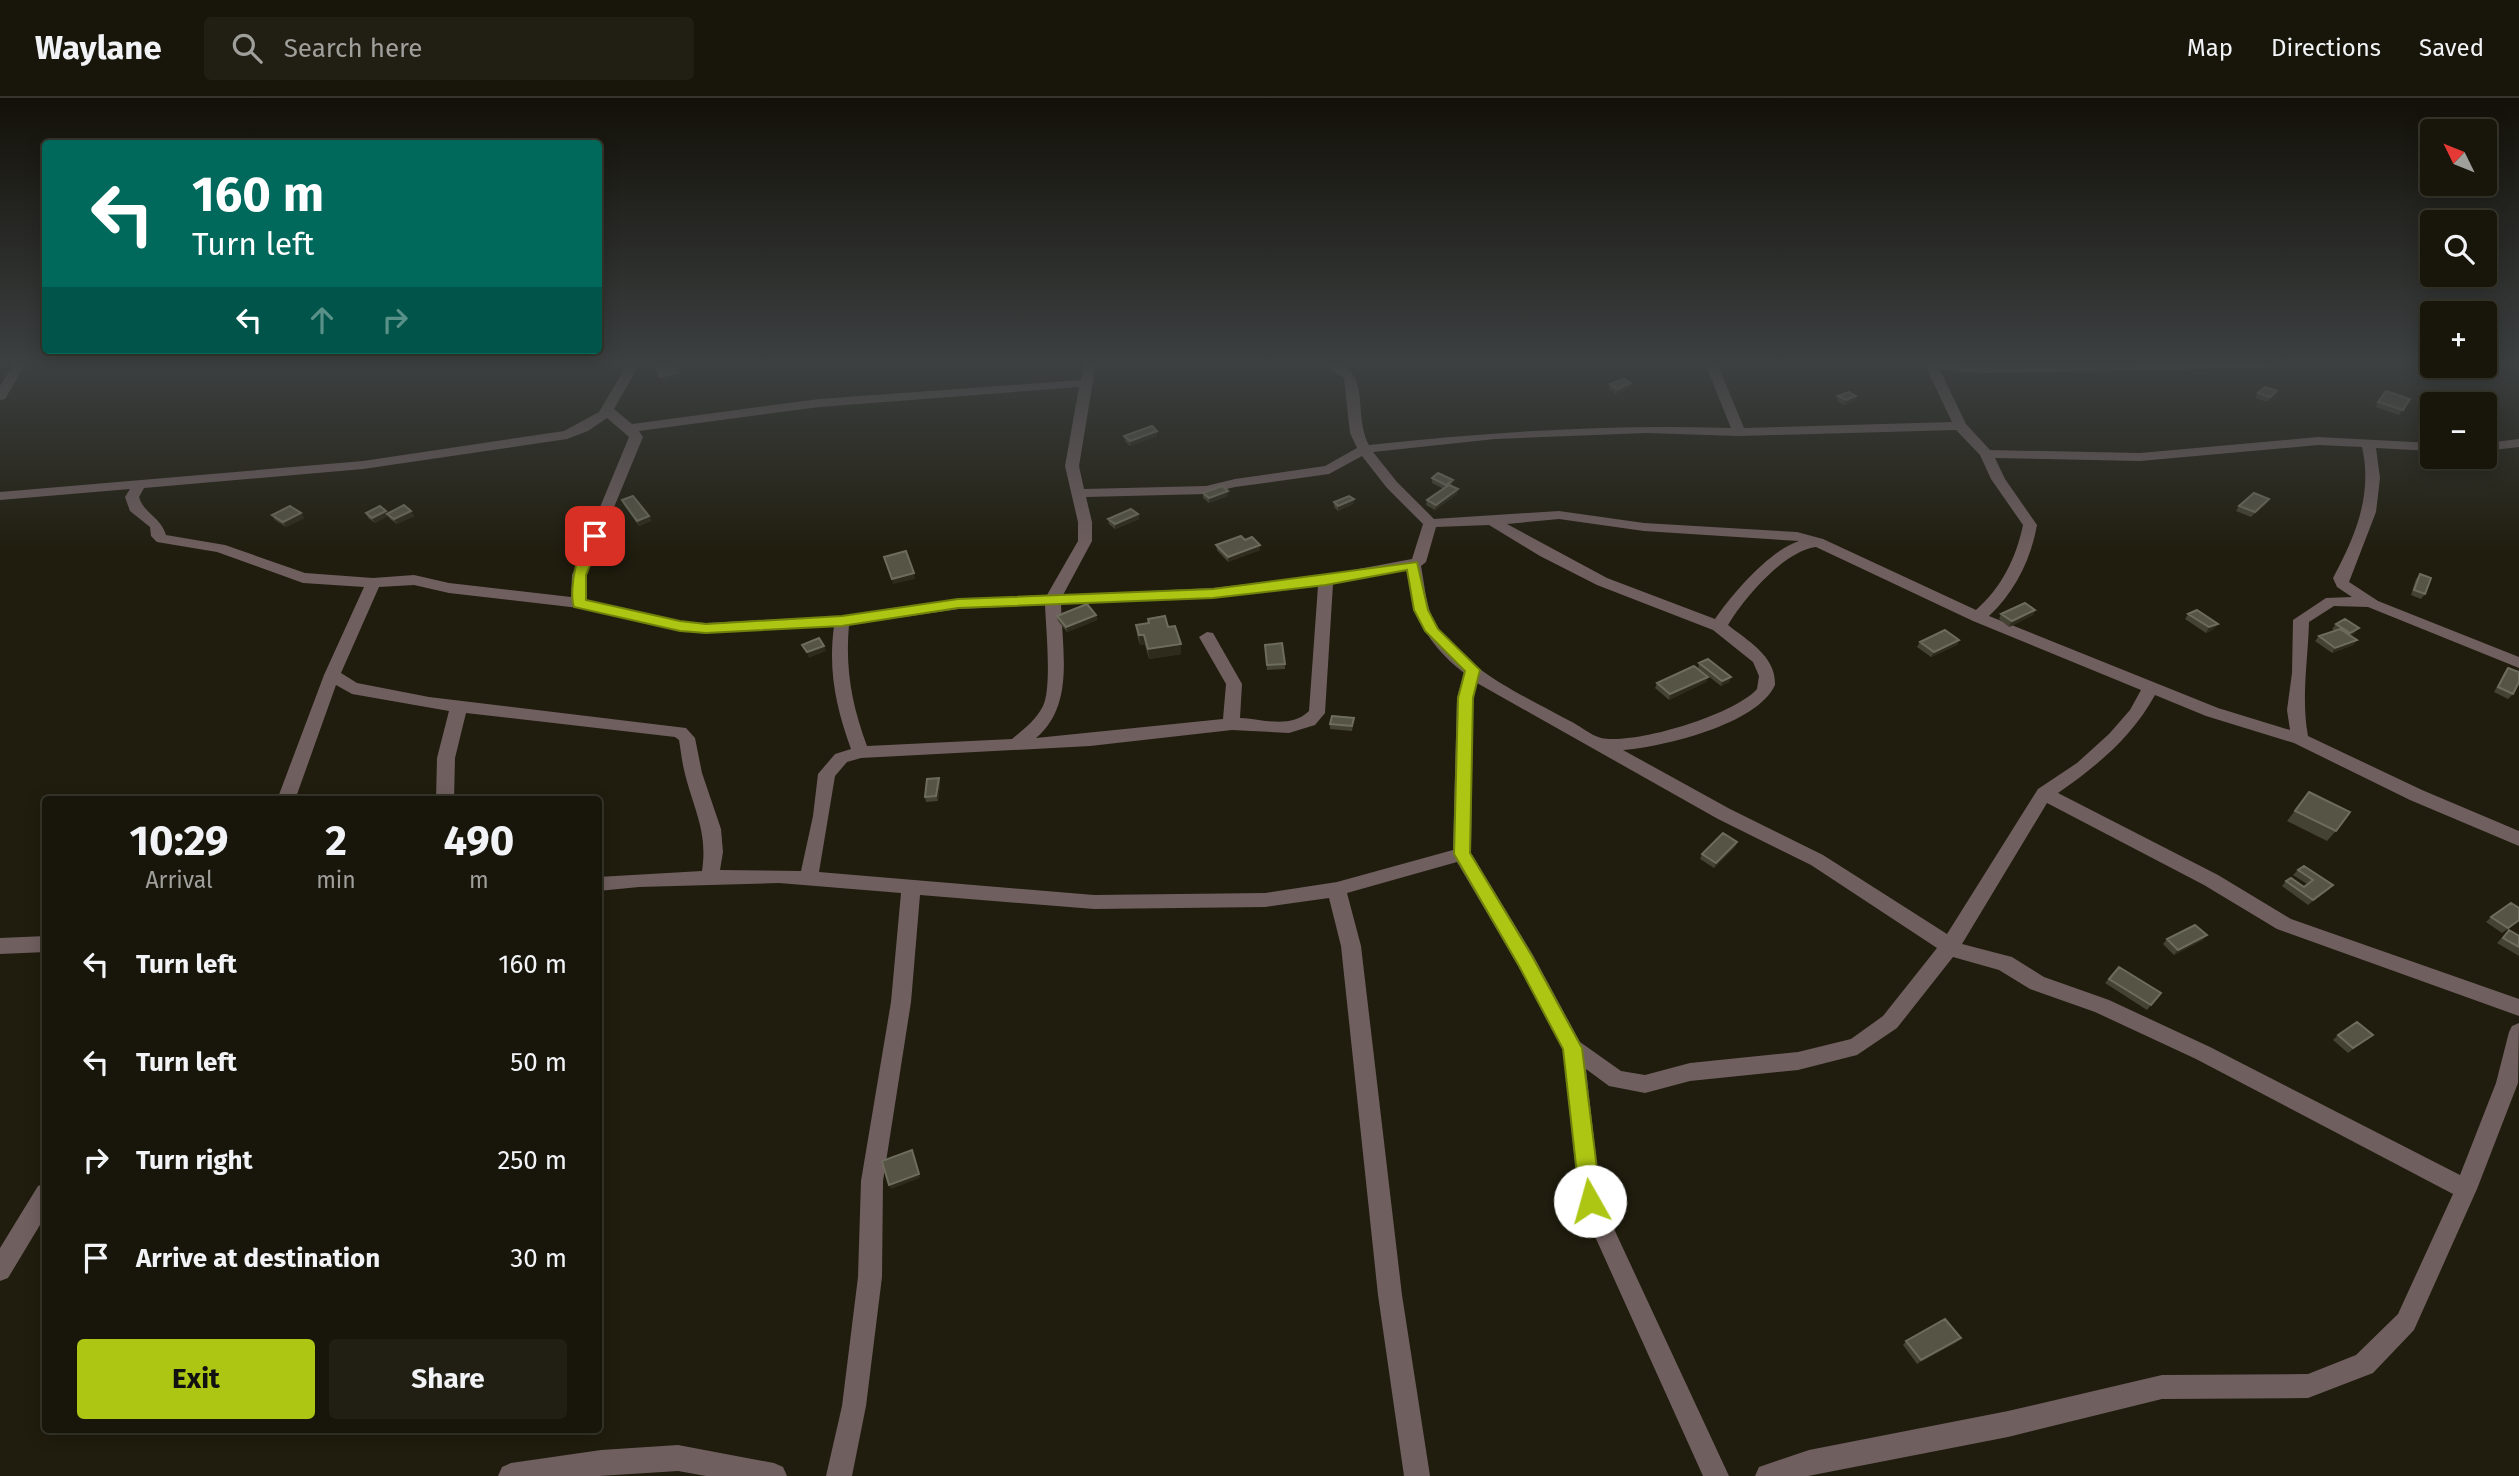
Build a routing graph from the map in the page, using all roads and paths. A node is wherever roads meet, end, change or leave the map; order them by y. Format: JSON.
{"nodes":[{"id":1,"x":584,"y":427,"type":"edge"},
{"id":2,"x":636,"y":427,"type":"edge"},
{"id":3,"x":1078,"y":427,"type":"edge"},
{"id":4,"x":1356,"y":427,"type":"edge"},
{"id":5,"x":1737,"y":427,"type":"edge"},
{"id":6,"x":1912,"y":427,"type":"edge"},
{"id":7,"x":1961,"y":427,"type":"edge"},
{"id":8,"x":631,"y":428,"type":"joint"},
{"id":9,"x":1739,"y":432,"type":"junction"},
{"id":10,"x":2368,"y":443,"type":"junction"},
{"id":11,"x":2519,"y":443,"type":"edge"},
{"id":12,"x":2420,"y":446,"type":"edge"},
{"id":13,"x":2497,"y":446,"type":"edge"},
{"id":14,"x":1365,"y":449,"type":"junction"},
{"id":15,"x":2497,"y":450,"type":"edge"},
{"id":16,"x":1986,"y":454,"type":"junction"},
{"id":17,"x":2519,"y":457,"type":"edge"},
{"id":18,"x":139,"y":485,"type":"junction"},
{"id":19,"x":1078,"y":493,"type":"junction"},
{"id":20,"x":0,"y":496,"type":"edge"},
{"id":21,"x":1492,"y":521,"type":"junction"},
{"id":22,"x":1430,"y":523,"type":"junction"},
{"id":23,"x":1818,"y":542,"type":"junction"},
{"id":24,"x":1413,"y":565,"type":"junction"},
{"id":25,"x":1326,"y":580,"type":"junction"},
{"id":26,"x":373,"y":583,"type":"junction"},
{"id":27,"x":1053,"y":599,"type":"junction"},
{"id":28,"x":579,"y":603,"type":"junction"},
{"id":29,"x":2373,"y":604,"type":"junction"},
{"id":30,"x":1978,"y":617,"type":"junction"},
{"id":31,"x":842,"y":621,"type":"junction"},
{"id":32,"x":1719,"y":626,"type":"junction"},
{"id":33,"x":1207,"y":636,"type":"dead end"},
{"id":34,"x":2519,"y":663,"type":"edge"},
{"id":35,"x":1473,"y":670,"type":"junction"},
{"id":36,"x":332,"y":675,"type":"junction"},
{"id":37,"x":2151,"y":687,"type":"junction"},
{"id":38,"x":459,"y":706,"type":"junction"},
{"id":39,"x":1231,"y":724,"type":"junction"},
{"id":40,"x":2300,"y":739,"type":"junction"},
{"id":41,"x":1017,"y":744,"type":"junction"},
{"id":42,"x":1600,"y":744,"type":"junction"},
{"id":43,"x":861,"y":752,"type":"junction"},
{"id":44,"x":2044,"y":794,"type":"junction"},
{"id":45,"x":287,"y":796,"type":"edge"},
{"id":46,"x":445,"y":796,"type":"edge"},
{"id":47,"x":2519,"y":839,"type":"edge"},
{"id":48,"x":1462,"y":854,"type":"junction"},
{"id":49,"x":710,"y":878,"type":"junction"},
{"id":50,"x":809,"y":878,"type":"junction"},
{"id":51,"x":602,"y":884,"type":"edge"},
{"id":52,"x":911,"y":889,"type":"junction"},
{"id":53,"x":1336,"y":889,"type":"junction"},
{"id":54,"x":42,"y":944,"type":"edge"},
{"id":55,"x":0,"y":946,"type":"edge"},
{"id":56,"x":1950,"y":946,"type":"junction"},
{"id":57,"x":2519,"y":1008,"type":"edge"},
{"id":58,"x":2519,"y":1032,"type":"edge"},
{"id":59,"x":1573,"y":1048,"type":"junction"},
{"id":60,"x":2466,"y":1189,"type":"junction"},
{"id":61,"x":42,"y":1200,"type":"edge"},
{"id":62,"x":0,"y":1270,"type":"edge"},
{"id":63,"x":671,"y":1467,"type":"edge"},
{"id":64,"x":511,"y":1476,"type":"edge"},
{"id":65,"x":774,"y":1476,"type":"edge"},
{"id":66,"x":839,"y":1476,"type":"edge"},
{"id":67,"x":1417,"y":1476,"type":"edge"},
{"id":68,"x":1716,"y":1476,"type":"edge"},
{"id":69,"x":1768,"y":1476,"type":"edge"}],
"edges":[{"from":1,"to":18,"type":"street"},
{"from":2,"to":8,"type":"street"},
{"from":3,"to":19,"type":"street"},
{"from":4,"to":14,"type":"street"},
{"from":5,"to":9,"type":"street"},
{"from":6,"to":9,"type":"street"},
{"from":7,"to":16,"type":"street"},
{"from":8,"to":28,"type":"street"},
{"from":9,"to":14,"type":"street"},
{"from":10,"to":12,"type":"street"},
{"from":10,"to":16,"type":"street"},
{"from":10,"to":29,"type":"street"},
{"from":11,"to":13,"type":"street"},
{"from":14,"to":19,"type":"street"},
{"from":14,"to":22,"type":"street"},
{"from":15,"to":17,"type":"street"},
{"from":16,"to":30,"type":"street"},
{"from":18,"to":20,"type":"street"},
{"from":18,"to":26,"type":"street"},
{"from":19,"to":27,"type":"street"},
{"from":21,"to":22,"type":"street"},
{"from":21,"to":23,"type":"street"},
{"from":21,"to":32,"type":"street"},
{"from":22,"to":24,"type":"street"},
{"from":23,"to":30,"type":"street"},
{"from":23,"to":32,"type":"street"},
{"from":24,"to":25,"type":"street"},
{"from":24,"to":35,"type":"street"},
{"from":25,"to":27,"type":"street"},
{"from":25,"to":39,"type":"street"},
{"from":26,"to":28,"type":"street"},
{"from":26,"to":36,"type":"street"},
{"from":27,"to":31,"type":"street"},
{"from":27,"to":41,"type":"street"},
{"from":28,"to":31,"type":"street"},
{"from":29,"to":34,"type":"street"},
{"from":29,"to":40,"type":"street"},
{"from":30,"to":37,"type":"street"},
{"from":31,"to":43,"type":"street"},
{"from":32,"to":42,"type":"street"},
{"from":33,"to":39,"type":"street"},
{"from":35,"to":42,"type":"street"},
{"from":35,"to":48,"type":"street"},
{"from":36,"to":38,"type":"street"},
{"from":36,"to":45,"type":"street"},
{"from":37,"to":40,"type":"street"},
{"from":37,"to":44,"type":"street"},
{"from":38,"to":46,"type":"street"},
{"from":38,"to":49,"type":"street"},
{"from":39,"to":41,"type":"street"},
{"from":40,"to":47,"type":"street"},
{"from":41,"to":43,"type":"street"},
{"from":42,"to":56,"type":"street"},
{"from":43,"to":50,"type":"street"},
{"from":44,"to":56,"type":"street"},
{"from":44,"to":57,"type":"street"},
{"from":48,"to":53,"type":"street"},
{"from":48,"to":59,"type":"street"},
{"from":49,"to":50,"type":"street"},
{"from":49,"to":51,"type":"street"},
{"from":50,"to":52,"type":"street"},
{"from":52,"to":53,"type":"street"},
{"from":52,"to":66,"type":"street"},
{"from":53,"to":67,"type":"street"},
{"from":54,"to":55,"type":"street"},
{"from":56,"to":59,"type":"street"},
{"from":56,"to":60,"type":"street"},
{"from":58,"to":60,"type":"street"},
{"from":59,"to":68,"type":"street"},
{"from":60,"to":69,"type":"street"},
{"from":61,"to":62,"type":"street"},
{"from":63,"to":64,"type":"street"},
{"from":63,"to":65,"type":"street"}]}
